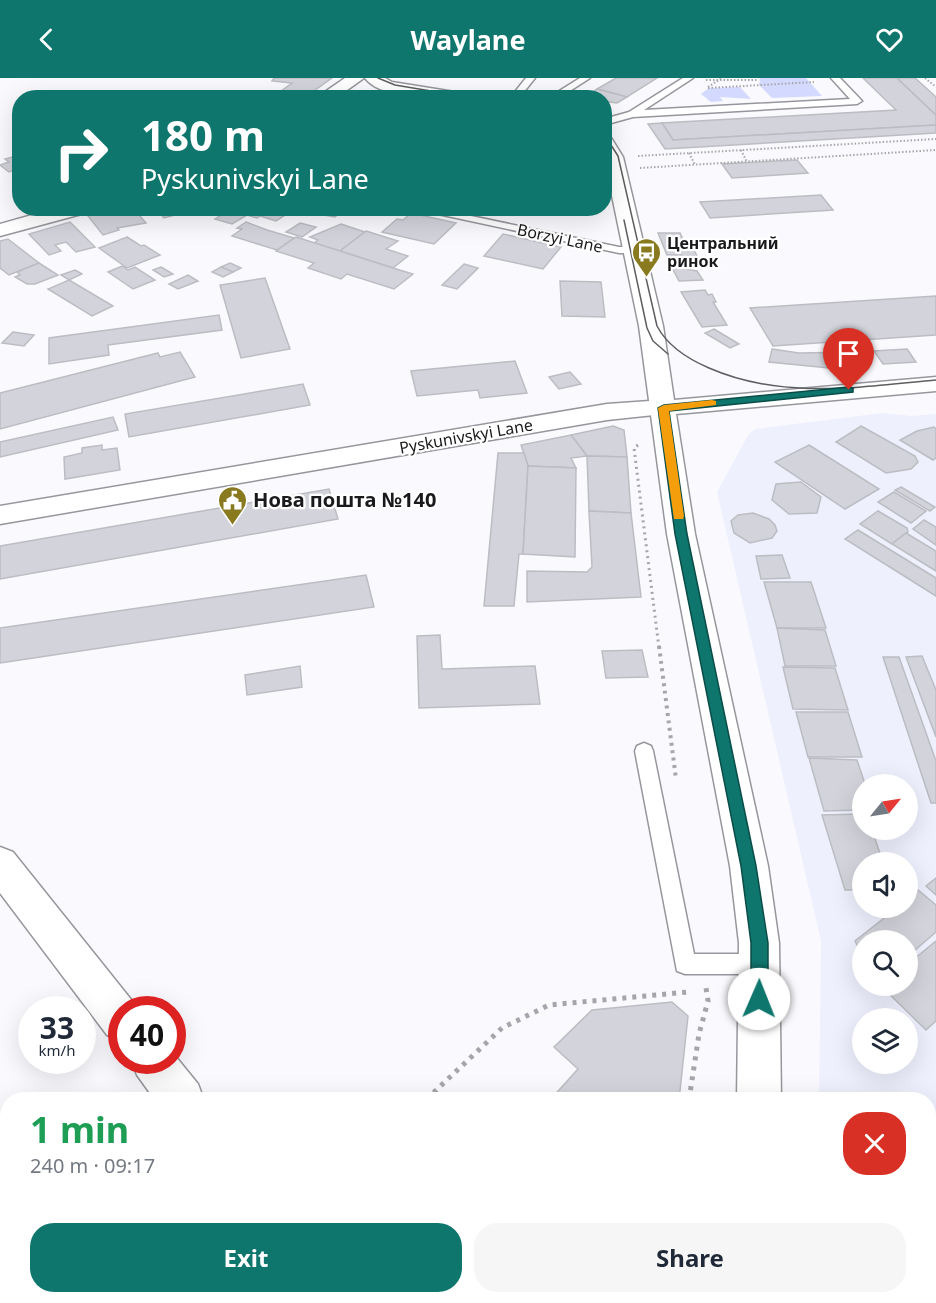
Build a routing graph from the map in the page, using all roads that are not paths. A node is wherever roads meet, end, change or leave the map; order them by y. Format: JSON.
{"nodes":[{"id":1,"x":531,"y":78,"type":"edge"},
{"id":2,"x":586,"y":78,"type":"edge"},
{"id":3,"x":689,"y":78,"type":"edge"},
{"id":4,"x":835,"y":78,"type":"edge"},
{"id":5,"x":355,"y":79,"type":"edge"},
{"id":6,"x":378,"y":81,"type":"edge"},
{"id":7,"x":337,"y":90,"type":"edge"},
{"id":8,"x":422,"y":90,"type":"edge"},
{"id":9,"x":521,"y":90,"type":"edge"},
{"id":10,"x":566,"y":90,"type":"edge"},
{"id":11,"x":632,"y":114,"type":"junction"},
{"id":12,"x":612,"y":120,"type":"edge"},
{"id":13,"x":612,"y":154,"type":"edge"},
{"id":14,"x":52,"y":216,"type":"edge"},
{"id":15,"x":454,"y":216,"type":"edge"},
{"id":16,"x":0,"y":230,"type":"edge"},
{"id":17,"x":635,"y":250,"type":"junction"},
{"id":18,"x":936,"y":384,"type":"edge"},
{"id":19,"x":664,"y":408,"type":"junction"},
{"id":20,"x":0,"y":515,"type":"edge"},
{"id":21,"x":644,"y":751,"type":"dead end"},
{"id":22,"x":0,"y":864,"type":"edge"},
{"id":23,"x":760,"y":964,"type":"junction"},
{"id":24,"x":108,"y":1003,"type":"edge"},
{"id":25,"x":162,"y":1074,"type":"edge"},
{"id":26,"x":176,"y":1092,"type":"edge"},
{"id":27,"x":759,"y":1092,"type":"edge"}],
"edges":[{"from":1,"to":9,"type":"lane"},
{"from":2,"to":10,"type":"lane"},
{"from":3,"to":11,"type":"lane"},
{"from":4,"to":11,"type":"lane"},
{"from":5,"to":6,"type":"street"},
{"from":5,"to":7,"type":"street"},
{"from":6,"to":8,"type":"street"},
{"from":11,"to":12,"type":"lane"},
{"from":13,"to":17,"type":"street"},
{"from":14,"to":16,"type":"street"},
{"from":15,"to":17,"type":"lane","name":"Borzyi Lane"},
{"from":17,"to":19,"type":"street"},
{"from":18,"to":19,"type":"street","name":"Pyskunivskyi Lane"},
{"from":19,"to":20,"type":"street","name":"Pyskunivskyi Lane"},
{"from":19,"to":23,"type":"street"},
{"from":21,"to":23,"type":"lane"},
{"from":22,"to":24,"type":"street"},
{"from":23,"to":27,"type":"street"},
{"from":25,"to":26,"type":"street"}]}
